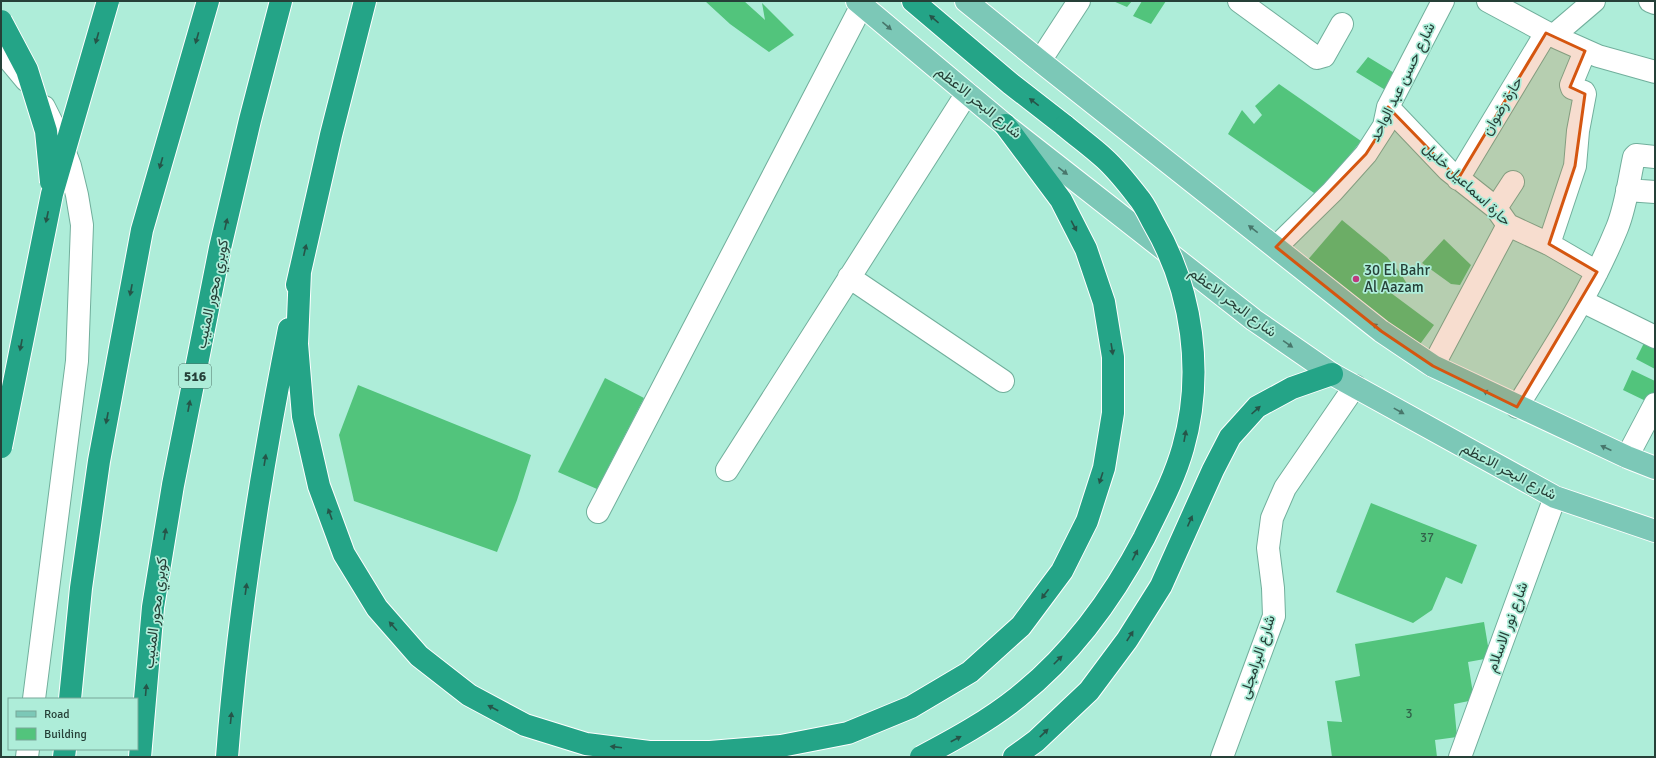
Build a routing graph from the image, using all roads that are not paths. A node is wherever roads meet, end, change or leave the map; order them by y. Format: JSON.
{"nodes":[{"id":1,"x":108,"y":1,"type":"edge"},
{"id":2,"x":208,"y":1,"type":"edge"},
{"id":3,"x":281,"y":1,"type":"edge"},
{"id":4,"x":365,"y":1,"type":"edge"},
{"id":5,"x":912,"y":1,"type":"edge"},
{"id":6,"x":966,"y":1,"type":"edge"},
{"id":7,"x":1079,"y":1,"type":"edge"},
{"id":8,"x":1239,"y":1,"type":"edge"},
{"id":9,"x":1443,"y":1,"type":"edge"},
{"id":10,"x":1488,"y":1,"type":"edge"},
{"id":11,"x":1594,"y":1,"type":"edge"},
{"id":12,"x":1650,"y":1,"type":"edge"},
{"id":13,"x":859,"y":3,"type":"edge"},
{"id":14,"x":1655,"y":3,"type":"edge"},
{"id":15,"x":1,"y":21,"type":"edge"},
{"id":16,"x":1342,"y":24,"type":"dead end"},
{"id":17,"x":1550,"y":34,"type":"junction"},
{"id":18,"x":1,"y":50,"type":"edge"},
{"id":19,"x":1585,"y":51,"type":"junction"},
{"id":20,"x":1040,"y":61,"type":"junction"},
{"id":21,"x":1655,"y":72,"type":"edge"},
{"id":22,"x":967,"y":93,"type":"junction"},
{"id":23,"x":1388,"y":108,"type":"junction"},
{"id":24,"x":1005,"y":125,"type":"junction"},
{"id":25,"x":1655,"y":157,"type":"edge"},
{"id":26,"x":1458,"y":179,"type":"junction"},
{"id":27,"x":1513,"y":182,"type":"dead end"},
{"id":28,"x":1626,"y":190,"type":"junction"},
{"id":29,"x":1655,"y":192,"type":"edge"},
{"id":30,"x":52,"y":194,"type":"junction"},
{"id":31,"x":1496,"y":208,"type":"junction"},
{"id":32,"x":1508,"y":225,"type":"junction"},
{"id":33,"x":1549,"y":244,"type":"junction"},
{"id":34,"x":1276,"y":247,"type":"junction"},
{"id":35,"x":300,"y":272,"type":"junction"},
{"id":36,"x":1597,"y":272,"type":"junction"},
{"id":37,"x":849,"y":277,"type":"junction"},
{"id":38,"x":1582,"y":301,"type":"junction"},
{"id":39,"x":1655,"y":337,"type":"edge"},
{"id":40,"x":1433,"y":366,"type":"junction"},
{"id":41,"x":1332,"y":374,"type":"junction"},
{"id":42,"x":1003,"y":381,"type":"dead end"},
{"id":43,"x":1355,"y":386,"type":"junction"},
{"id":44,"x":1655,"y":404,"type":"edge"},
{"id":45,"x":1518,"y":407,"type":"junction"},
{"id":46,"x":1,"y":447,"type":"edge"},
{"id":47,"x":1627,"y":458,"type":"junction"},
{"id":48,"x":1655,"y":468,"type":"edge"},
{"id":49,"x":727,"y":470,"type":"dead end"},
{"id":50,"x":1555,"y":498,"type":"junction"},
{"id":51,"x":598,"y":512,"type":"dead end"},
{"id":52,"x":1655,"y":531,"type":"edge"},
{"id":53,"x":34,"y":698,"type":"edge"},
{"id":54,"x":70,"y":698,"type":"edge"},
{"id":55,"x":140,"y":757,"type":"edge"},
{"id":56,"x":227,"y":757,"type":"edge"},
{"id":57,"x":921,"y":757,"type":"edge"},
{"id":58,"x":1014,"y":757,"type":"edge"},
{"id":59,"x":1222,"y":757,"type":"edge"},
{"id":60,"x":1460,"y":757,"type":"edge"}],
"edges":[{"from":1,"to":30,"type":"highway","one_way":true,"bridge":true},
{"from":2,"to":54,"type":"highway","one_way":true},
{"from":55,"to":3,"type":"highway","name":"كوبري محور المنيب","number":"516","one_way":true},
{"from":35,"to":4,"type":"highway","one_way":true},
{"from":57,"to":5,"type":"highway","one_way":true,"bridge":true},
{"from":6,"to":20,"type":"main road"},
{"from":7,"to":20,"type":"street"},
{"from":8,"to":16,"type":"street"},
{"from":9,"to":23,"type":"street","name":"شارع حسن عبد الواحد"},
{"from":10,"to":17,"type":"street"},
{"from":11,"to":17,"type":"street"},
{"from":12,"to":14,"type":"street"},
{"from":13,"to":22,"type":"main road","name":"شارع البحر الاعظم","one_way":true},
{"from":13,"to":51,"type":"street"},
{"from":15,"to":30,"type":"highway","bridge":true},
{"from":17,"to":19,"type":"street"},
{"from":17,"to":26,"type":"street","name":"حارة رضوان"},
{"from":18,"to":53,"type":"street"},
{"from":19,"to":21,"type":"street"},
{"from":19,"to":33,"type":"street"},
{"from":34,"to":20,"type":"main road","one_way":true},
{"from":22,"to":24,"type":"main road","name":"شارع البحر الاعظم"},
{"from":22,"to":37,"type":"street"},
{"from":23,"to":26,"type":"street","name":"حارة اسماعيل خليل"},
{"from":23,"to":34,"type":"street","name":"شارع حسن عبد الواحد"},
{"from":24,"to":35,"type":"highway","one_way":true},
{"from":24,"to":41,"type":"main road","name":"شارع البحر الاعظم","one_way":true},
{"from":25,"to":28,"type":"street"},
{"from":26,"to":31,"type":"street","name":"حارة اسماعيل خليل"},
{"from":27,"to":31,"type":"street"},
{"from":28,"to":29,"type":"street"},
{"from":28,"to":36,"type":"street"},
{"from":30,"to":46,"type":"highway","one_way":true,"bridge":true},
{"from":31,"to":32,"type":"street","name":"حارة اسماعيل خليل"},
{"from":32,"to":33,"type":"street","name":"حارة اسماعيل خليل"},
{"from":32,"to":40,"type":"street"},
{"from":33,"to":36,"type":"street","name":"حارة اسماعيل خليل"},
{"from":40,"to":34,"type":"main road","one_way":true},
{"from":56,"to":35,"type":"highway","one_way":true},
{"from":36,"to":38,"type":"street"},
{"from":37,"to":42,"type":"street"},
{"from":37,"to":49,"type":"street"},
{"from":38,"to":39,"type":"street"},
{"from":38,"to":45,"type":"street"},
{"from":45,"to":40,"type":"main road","one_way":true},
{"from":41,"to":43,"type":"main road","name":"شارع البحر الاعظم"},
{"from":58,"to":41,"type":"highway","one_way":true},
{"from":43,"to":50,"type":"main road","name":"شارع البحر الاعظم","one_way":true},
{"from":43,"to":59,"type":"street","name":"شارع البرامجلى"},
{"from":44,"to":47,"type":"street"},
{"from":47,"to":45,"type":"main road","one_way":true},
{"from":47,"to":48,"type":"main road"},
{"from":50,"to":52,"type":"main road","name":"شارع البحر الاعظم"},
{"from":50,"to":60,"type":"street","name":"شارع نور الاسلام"}]}
